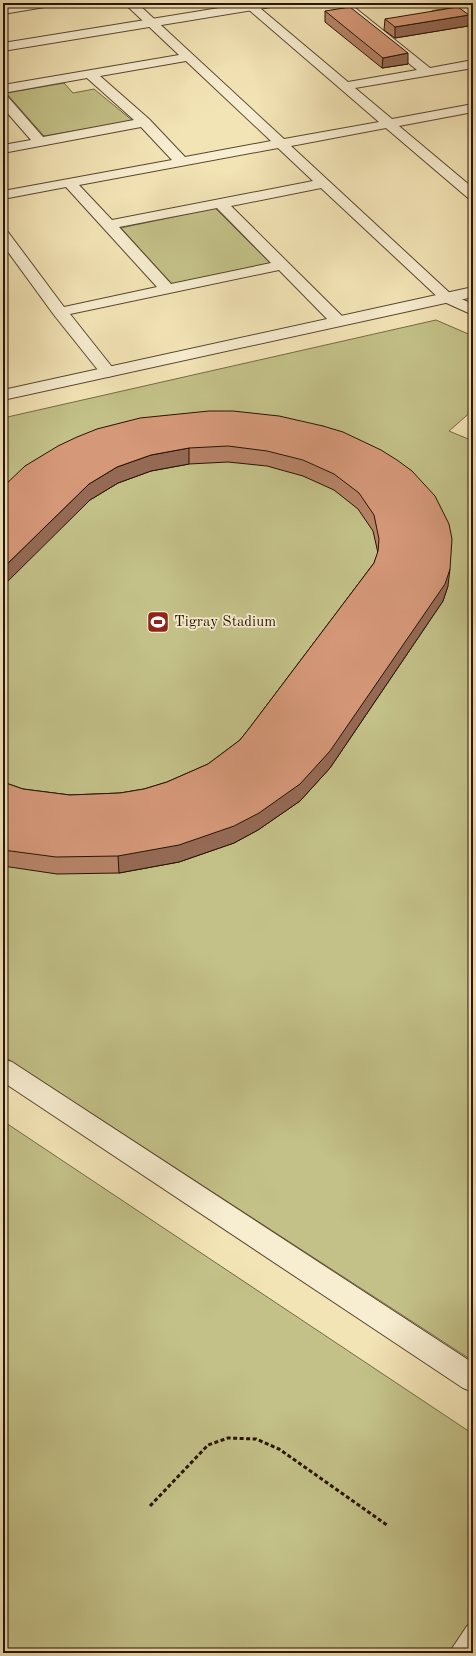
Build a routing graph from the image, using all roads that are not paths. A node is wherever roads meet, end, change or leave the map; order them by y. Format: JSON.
{"nodes":[{"id":1,"x":45,"y":3,"type":"edge"},
{"id":2,"x":130,"y":3,"type":"edge"},
{"id":3,"x":236,"y":3,"type":"edge"},
{"id":4,"x":271,"y":3,"type":"edge"},
{"id":5,"x":342,"y":3,"type":"edge"},
{"id":6,"x":249,"y":5,"type":"edge"},
{"id":7,"x":473,"y":9,"type":"edge"},
{"id":8,"x":3,"y":10,"type":"edge"},
{"id":9,"x":460,"y":11,"type":"junction"},
{"id":10,"x":422,"y":17,"type":"edge"},
{"id":11,"x":148,"y":20,"type":"junction"},
{"id":12,"x":473,"y":20,"type":"edge"},
{"id":13,"x":384,"y":23,"type":"dead end"},
{"id":14,"x":369,"y":25,"type":"junction"},
{"id":15,"x":3,"y":40,"type":"edge"},
{"id":16,"x":3,"y":47,"type":"edge"},
{"id":17,"x":190,"y":57,"type":"junction"},
{"id":18,"x":473,"y":64,"type":"edge"},
{"id":19,"x":426,"y":72,"type":"junction"},
{"id":20,"x":91,"y":75,"type":"junction"},
{"id":21,"x":346,"y":86,"type":"junction"},
{"id":22,"x":3,"y":89,"type":"edge"},
{"id":23,"x":3,"y":100,"type":"edge"},
{"id":24,"x":473,"y":108,"type":"edge"},
{"id":25,"x":144,"y":122,"type":"junction"},
{"id":26,"x":388,"y":123,"type":"junction"},
{"id":27,"x":40,"y":142,"type":"junction"},
{"id":28,"x":282,"y":143,"type":"junction"},
{"id":29,"x":3,"y":149,"type":"edge"},
{"id":30,"x":182,"y":162,"type":"junction"},
{"id":31,"x":69,"y":182,"type":"junction"},
{"id":32,"x":324,"y":183,"type":"junction"},
{"id":33,"x":3,"y":195,"type":"edge"},
{"id":34,"x":473,"y":195,"type":"edge"},
{"id":35,"x":220,"y":203,"type":"junction"},
{"id":36,"x":109,"y":225,"type":"junction"},
{"id":37,"x":5,"y":241,"type":"edge"},
{"id":38,"x":281,"y":265,"type":"junction"},
{"id":39,"x":168,"y":289,"type":"junction"},
{"id":40,"x":473,"y":292,"type":"edge"},
{"id":41,"x":448,"y":298,"type":"junction"},
{"id":42,"x":473,"y":310,"type":"edge"},
{"id":43,"x":60,"y":312,"type":"junction"},
{"id":44,"x":338,"y":321,"type":"junction"},
{"id":45,"x":108,"y":372,"type":"junction"},
{"id":46,"x":3,"y":395,"type":"edge"},
{"id":47,"x":3,"y":1069,"type":"edge"},
{"id":48,"x":473,"y":1379,"type":"edge"},
{"id":49,"x":473,"y":1632,"type":"edge"},
{"id":50,"x":458,"y":1653,"type":"edge"}],
"edges":[{"from":1,"to":8,"type":"street"},
{"from":2,"to":11,"type":"street"},
{"from":3,"to":11,"type":"street"},
{"from":4,"to":6,"type":"street"},
{"from":5,"to":14,"type":"street"},
{"from":6,"to":11,"type":"street"},
{"from":6,"to":21,"type":"street"},
{"from":7,"to":9,"type":"street"},
{"from":9,"to":10,"type":"street"},
{"from":9,"to":12,"type":"street"},
{"from":11,"to":15,"type":"street"},
{"from":11,"to":16,"type":"street"},
{"from":11,"to":17,"type":"street"},
{"from":13,"to":14,"type":"street"},
{"from":14,"to":19,"type":"street"},
{"from":17,"to":20,"type":"street"},
{"from":17,"to":28,"type":"street"},
{"from":18,"to":19,"type":"street"},
{"from":19,"to":21,"type":"street"},
{"from":20,"to":22,"type":"street"},
{"from":20,"to":25,"type":"street"},
{"from":21,"to":26,"type":"street"},
{"from":23,"to":27,"type":"street"},
{"from":24,"to":26,"type":"street"},
{"from":25,"to":27,"type":"street"},
{"from":25,"to":30,"type":"street"},
{"from":26,"to":28,"type":"street"},
{"from":26,"to":34,"type":"street"},
{"from":27,"to":29,"type":"street"},
{"from":28,"to":30,"type":"street"},
{"from":28,"to":32,"type":"street"},
{"from":30,"to":31,"type":"street"},
{"from":31,"to":33,"type":"street"},
{"from":31,"to":36,"type":"street"},
{"from":32,"to":35,"type":"street"},
{"from":32,"to":41,"type":"street"},
{"from":35,"to":36,"type":"street"},
{"from":35,"to":38,"type":"street"},
{"from":36,"to":39,"type":"street"},
{"from":37,"to":43,"type":"street"},
{"from":38,"to":39,"type":"street"},
{"from":38,"to":44,"type":"street"},
{"from":39,"to":43,"type":"street"},
{"from":40,"to":41,"type":"street"},
{"from":41,"to":42,"type":"street"},
{"from":41,"to":44,"type":"street"},
{"from":43,"to":45,"type":"street"},
{"from":44,"to":45,"type":"street"},
{"from":45,"to":46,"type":"street"},
{"from":47,"to":48,"type":"street"},
{"from":49,"to":50,"type":"lane"}]}
